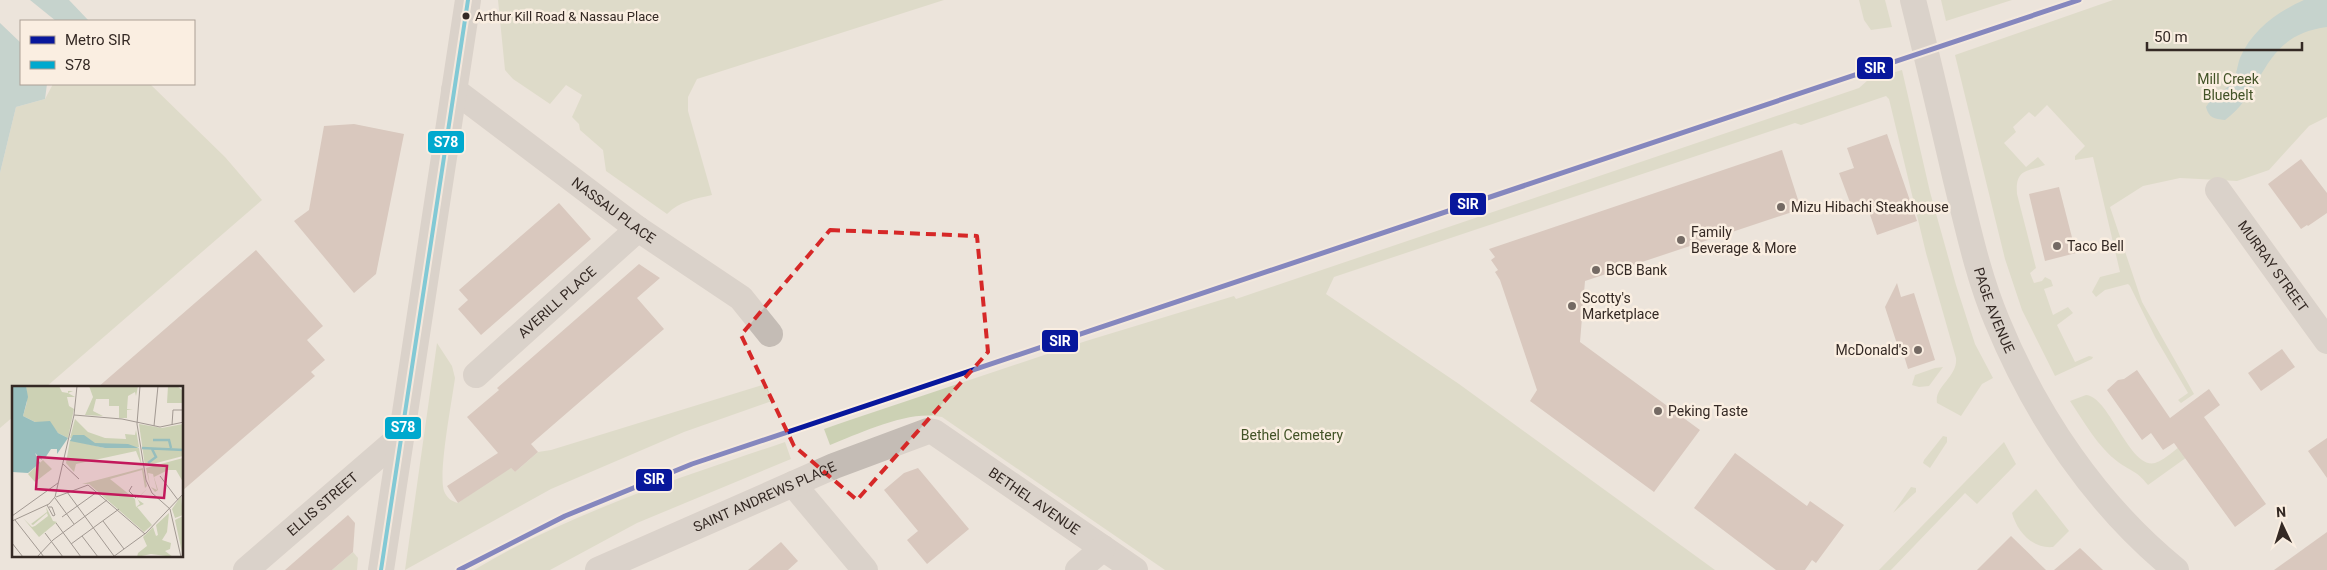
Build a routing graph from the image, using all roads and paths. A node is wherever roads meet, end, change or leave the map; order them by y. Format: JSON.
{"nodes":[{"id":1,"x":468,"y":0,"type":"edge"},
{"id":2,"x":1913,"y":0,"type":"edge"},
{"id":3,"x":454,"y":90,"type":"junction"},
{"id":4,"x":2218,"y":190,"type":"dead end"},
{"id":5,"x":638,"y":229,"type":"junction"},
{"id":6,"x":770,"y":334,"type":"dead end"},
{"id":7,"x":2327,"y":341,"type":"edge"},
{"id":8,"x":476,"y":375,"type":"dead end"},
{"id":9,"x":934,"y":432,"type":"joint"},
{"id":10,"x":400,"y":437,"type":"junction"},
{"id":11,"x":793,"y":484,"type":"junction"},
{"id":12,"x":1104,"y":548,"type":"junction"},
{"id":13,"x":246,"y":570,"type":"edge"},
{"id":14,"x":380,"y":570,"type":"edge"},
{"id":15,"x":598,"y":570,"type":"edge"},
{"id":16,"x":865,"y":570,"type":"edge"},
{"id":17,"x":1078,"y":570,"type":"edge"},
{"id":18,"x":1135,"y":570,"type":"edge"},
{"id":19,"x":2176,"y":570,"type":"edge"}],
"edges":[{"from":1,"to":3,"type":"street"},
{"from":2,"to":19,"type":"street","name":"PAGE AVENUE"},
{"from":3,"to":5,"type":"street","name":"NASSAU PLACE"},
{"from":3,"to":10,"type":"street"},
{"from":4,"to":7,"type":"street","name":"MURRAY STREET"},
{"from":5,"to":6,"type":"street","name":"NASSAU PLACE"},
{"from":5,"to":8,"type":"street","name":"AVERILL PLACE"},
{"from":9,"to":11,"type":"street","name":"SAINT ANDREWS PLACE"},
{"from":9,"to":12,"type":"street","name":"BETHEL AVENUE"},
{"from":10,"to":13,"type":"street","name":"ELLIS STREET"},
{"from":10,"to":14,"type":"street"},
{"from":11,"to":15,"type":"street","name":"SAINT ANDREWS PLACE"},
{"from":11,"to":16,"type":"street"},
{"from":12,"to":17,"type":"street"},
{"from":12,"to":18,"type":"street","name":"BETHEL AVENUE"}]}
